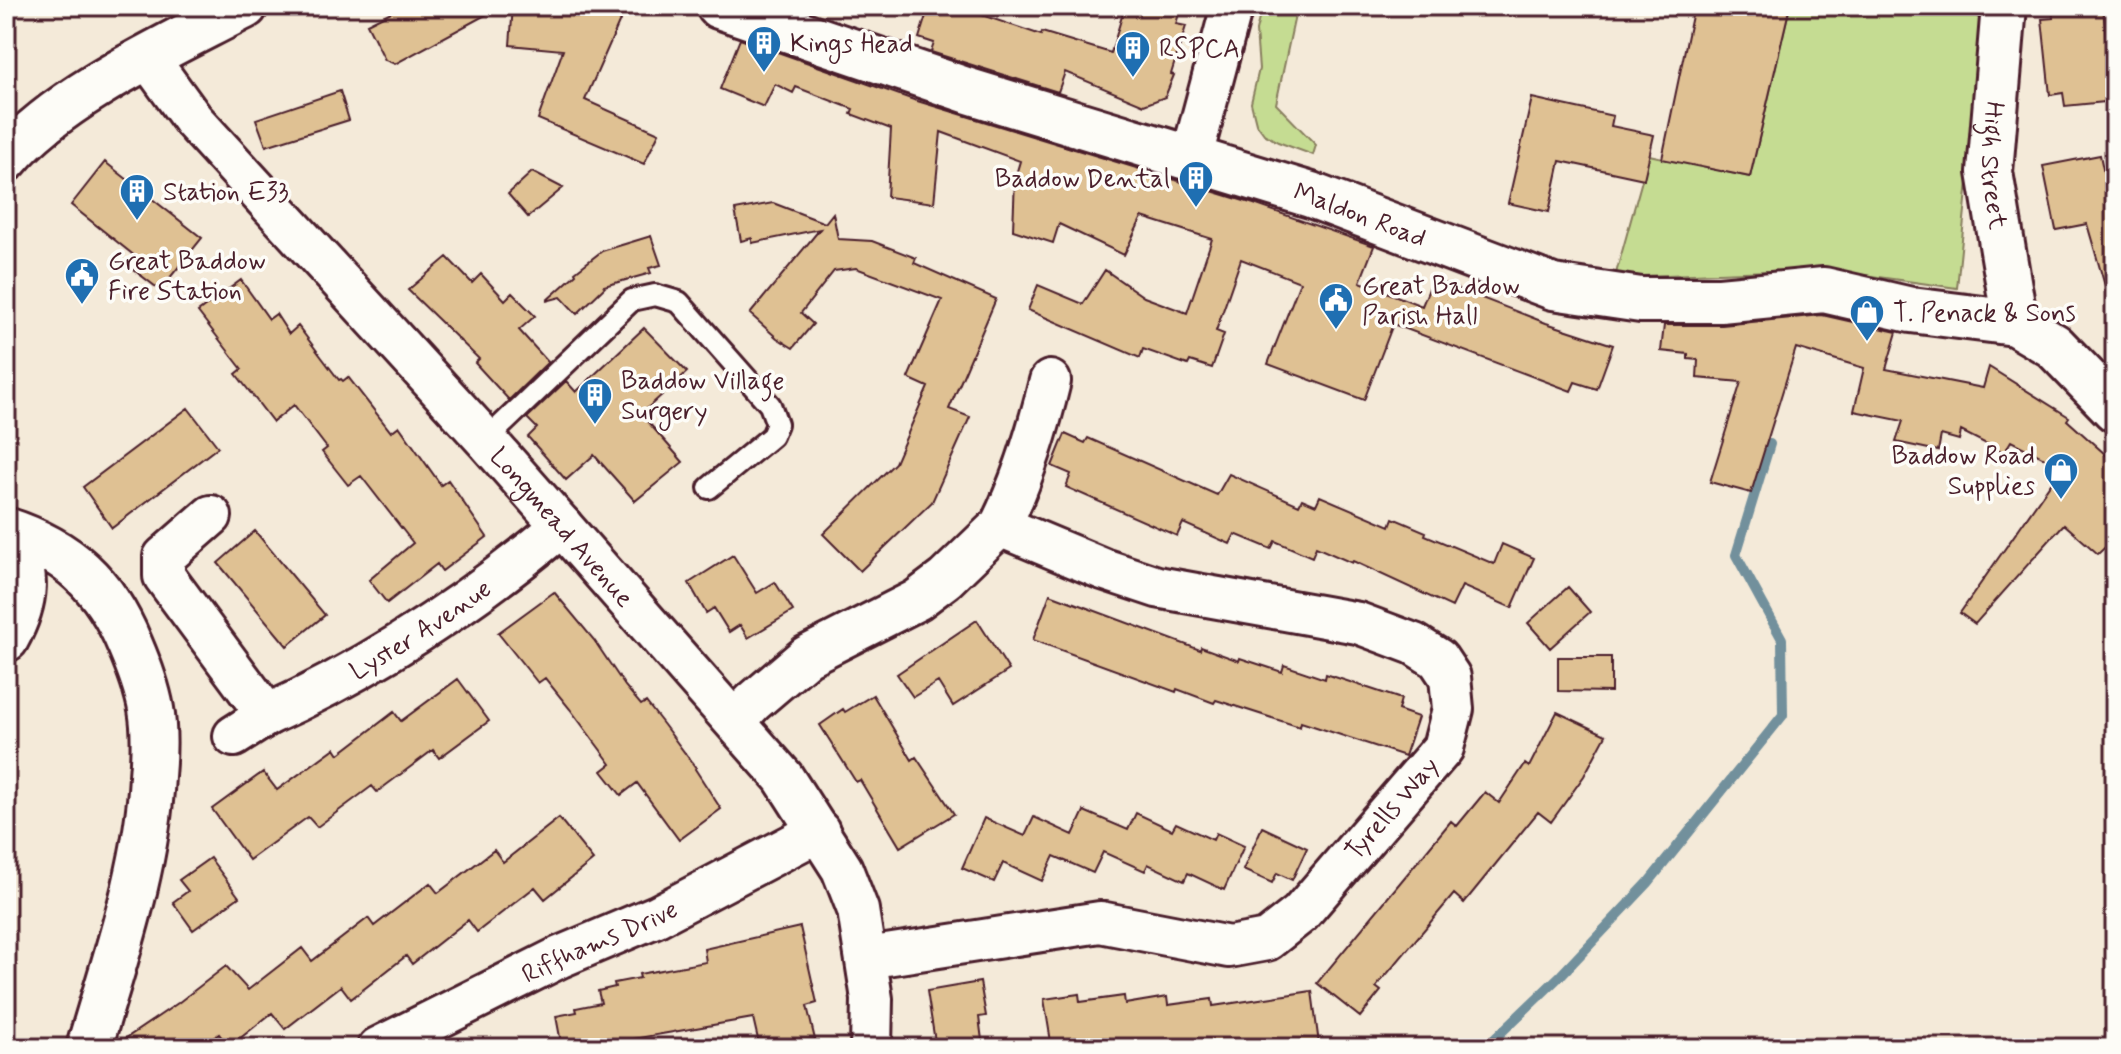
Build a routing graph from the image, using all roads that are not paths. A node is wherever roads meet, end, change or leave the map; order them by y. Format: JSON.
{"nodes":[{"id":1,"x":245,"y":6,"type":"edge"},
{"id":2,"x":719,"y":6,"type":"edge"},
{"id":3,"x":1232,"y":6,"type":"edge"},
{"id":4,"x":2004,"y":6,"type":"edge"},
{"id":5,"x":148,"y":58,"type":"junction"},
{"id":6,"x":10,"y":146,"type":"edge"},
{"id":7,"x":1192,"y":156,"type":"junction"},
{"id":8,"x":2015,"y":323,"type":"junction"},
{"id":9,"x":1050,"y":381,"type":"dead end"},
{"id":10,"x":2115,"y":409,"type":"edge"},
{"id":11,"x":486,"y":440,"type":"junction"},
{"id":12,"x":709,"y":488,"type":"dead end"},
{"id":13,"x":211,"y":516,"type":"dead end"},
{"id":14,"x":562,"y":526,"type":"junction"},
{"id":15,"x":1000,"y":526,"type":"junction"},
{"id":16,"x":6,"y":532,"type":"edge"},
{"id":17,"x":6,"y":639,"type":"edge"},
{"id":18,"x":267,"y":715,"type":"junction"},
{"id":19,"x":735,"y":721,"type":"junction"},
{"id":20,"x":234,"y":736,"type":"dead end"},
{"id":21,"x":819,"y":831,"type":"junction"},
{"id":22,"x":867,"y":958,"type":"junction"},
{"id":23,"x":89,"y":1048,"type":"edge"},
{"id":24,"x":378,"y":1048,"type":"edge"},
{"id":25,"x":871,"y":1048,"type":"edge"}],
"edges":[{"from":1,"to":5,"type":"street"},
{"from":2,"to":7,"type":"street","name":"Maldon Road"},
{"from":3,"to":7,"type":"street"},
{"from":4,"to":8,"type":"street","name":"High Street"},
{"from":5,"to":6,"type":"street"},
{"from":5,"to":11,"type":"street","name":"Longmead Avenue"},
{"from":7,"to":8,"type":"street","name":"Maldon Road"},
{"from":8,"to":10,"type":"street"},
{"from":9,"to":15,"type":"street"},
{"from":11,"to":12,"type":"lane"},
{"from":11,"to":14,"type":"street","name":"Longmead Avenue"},
{"from":13,"to":18,"type":"street"},
{"from":14,"to":18,"type":"street","name":"Lyster Avenue"},
{"from":14,"to":19,"type":"street","name":"Longmead Avenue"},
{"from":15,"to":19,"type":"street"},
{"from":15,"to":22,"type":"street","name":"Tyrells Way"},
{"from":16,"to":17,"type":"street"},
{"from":16,"to":23,"type":"street"},
{"from":18,"to":20,"type":"street","name":"Lyster Avenue"},
{"from":19,"to":21,"type":"street","name":"Longmead Avenue"},
{"from":21,"to":22,"type":"street","name":"Longmead Avenue"},
{"from":21,"to":24,"type":"street","name":"Riffhams Drive"},
{"from":22,"to":25,"type":"street","name":"Longmead Avenue"}]}
